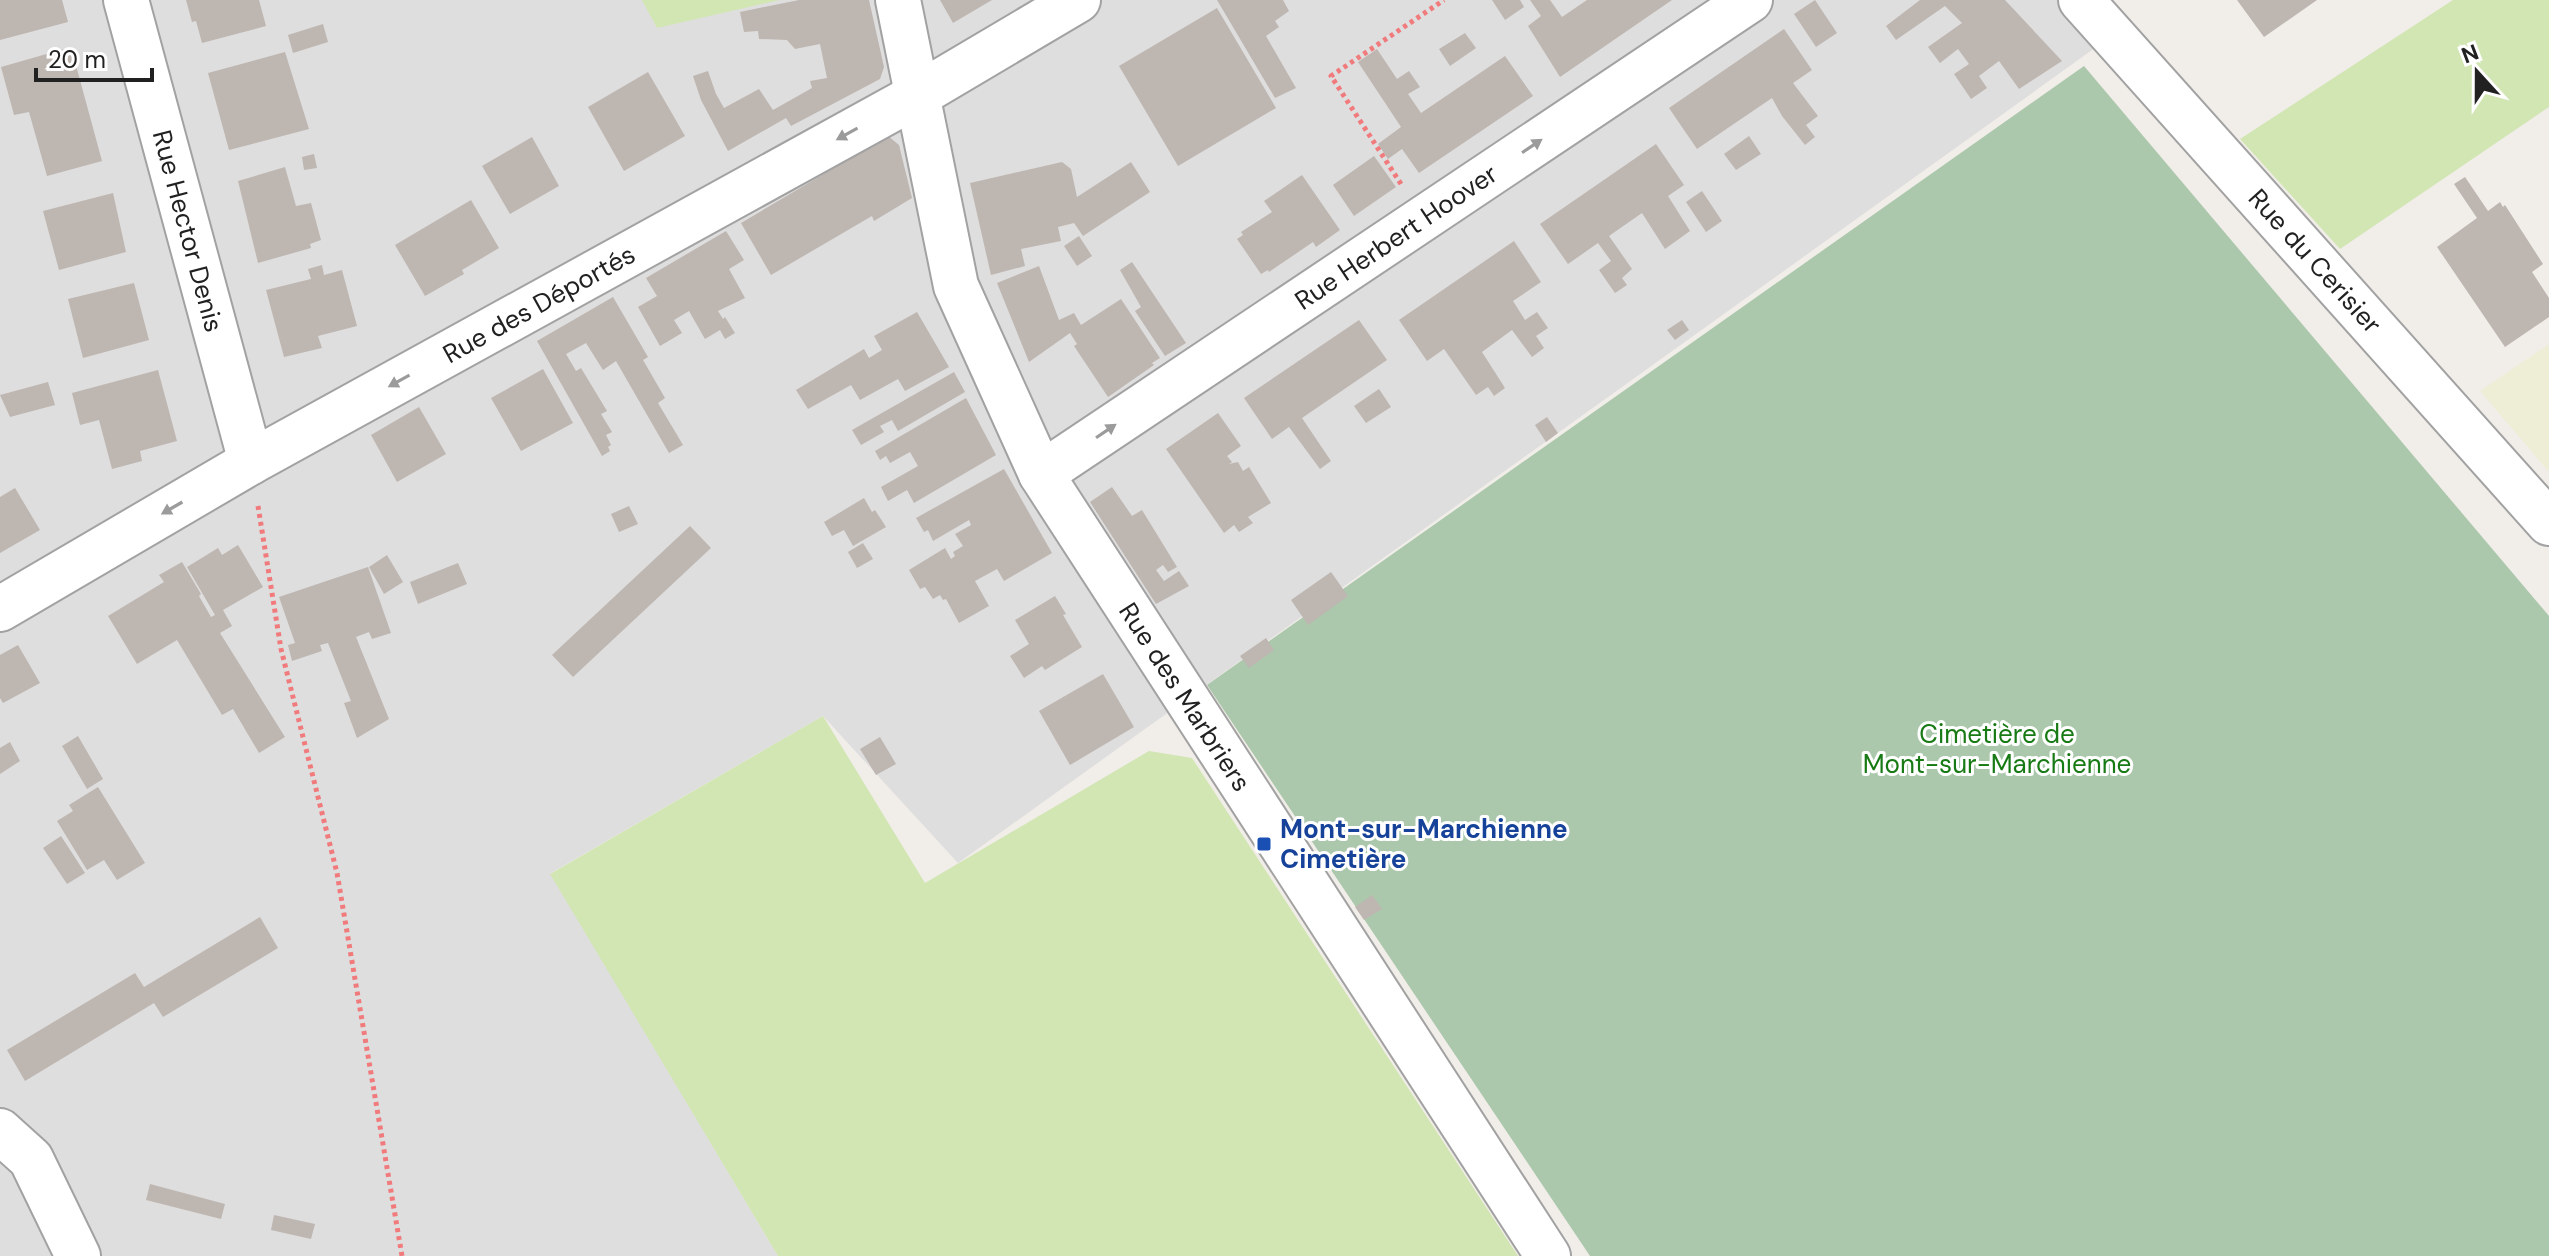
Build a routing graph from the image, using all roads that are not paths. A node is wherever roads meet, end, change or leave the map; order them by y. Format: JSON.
{"nodes":[{"id":1,"x":126,"y":0,"type":"edge"},
{"id":2,"x":898,"y":0,"type":"edge"},
{"id":3,"x":1078,"y":0,"type":"edge"},
{"id":4,"x":1750,"y":0,"type":"edge"},
{"id":5,"x":2081,"y":0,"type":"edge"},
{"id":6,"x":916,"y":96,"type":"junction"},
{"id":7,"x":251,"y":462,"type":"junction"},
{"id":8,"x":1041,"y":474,"type":"junction"},
{"id":9,"x":2549,"y":523,"type":"edge"},
{"id":10,"x":0,"y":609,"type":"edge"},
{"id":11,"x":0,"y":1131,"type":"edge"},
{"id":12,"x":78,"y":1256,"type":"edge"},
{"id":13,"x":1548,"y":1256,"type":"edge"}],
"edges":[{"from":1,"to":7,"type":"street","name":"Rue Hector Denis"},
{"from":2,"to":6,"type":"street","name":"Rue des Marbriers"},
{"from":3,"to":6,"type":"street","name":"Rue des Déportés"},
{"from":8,"to":4,"type":"street","name":"Rue Herbert Hoover","one_way":true},
{"from":5,"to":9,"type":"street","name":"Rue du Cerisier"},
{"from":6,"to":7,"type":"street","name":"Rue des Déportés","one_way":true},
{"from":6,"to":8,"type":"street","name":"Rue des Marbriers"},
{"from":7,"to":10,"type":"street","name":"Rue des Déportés","one_way":true},
{"from":8,"to":13,"type":"street","name":"Rue des Marbriers"},
{"from":11,"to":12,"type":"street"}]}
